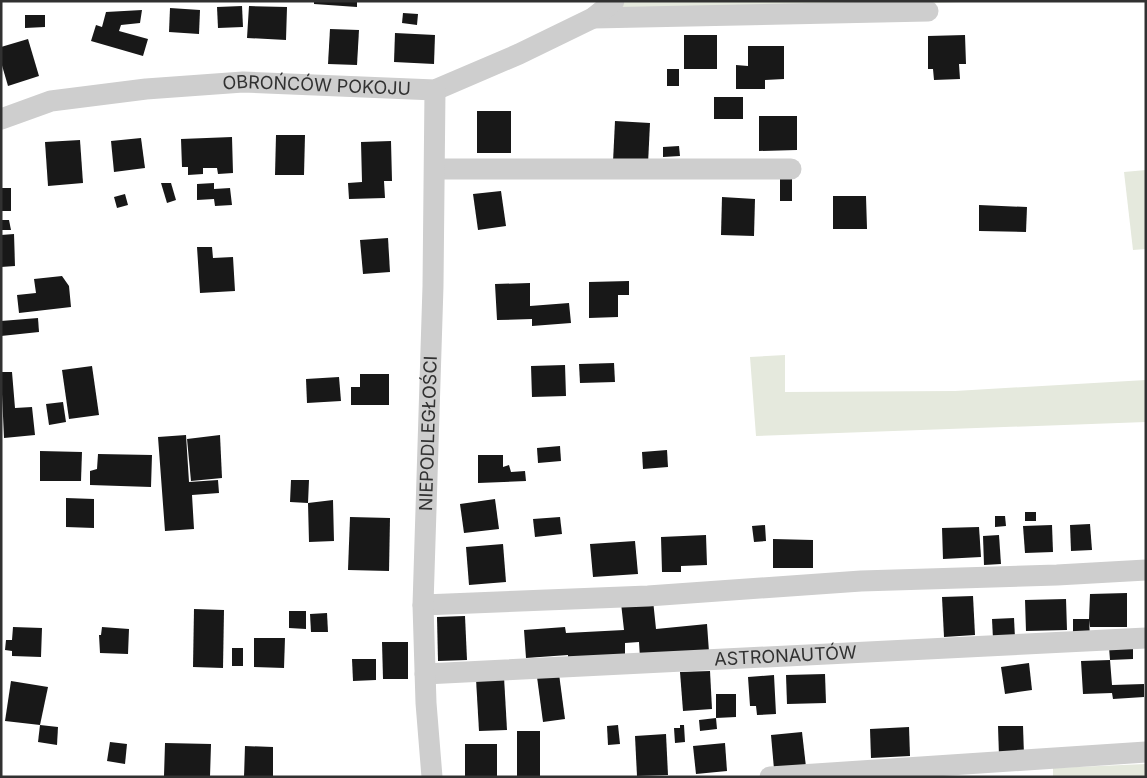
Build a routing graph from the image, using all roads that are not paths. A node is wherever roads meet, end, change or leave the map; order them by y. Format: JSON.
{"nodes":[{"id":1,"x":614,"y":1,"type":"edge"},
{"id":2,"x":928,"y":11,"type":"dead end"},
{"id":3,"x":593,"y":18,"type":"junction"},
{"id":4,"x":435,"y":90,"type":"junction"},
{"id":5,"x":1,"y":119,"type":"edge"},
{"id":6,"x":791,"y":168,"type":"dead end"},
{"id":7,"x":435,"y":169,"type":"junction"},
{"id":8,"x":1146,"y":570,"type":"edge"},
{"id":9,"x":422,"y":605,"type":"junction"},
{"id":10,"x":1146,"y":638,"type":"edge"},
{"id":11,"x":425,"y":674,"type":"junction"},
{"id":12,"x":1146,"y":752,"type":"edge"},
{"id":13,"x":432,"y":777,"type":"edge"},
{"id":14,"x":770,"y":777,"type":"edge"}],
"edges":[{"from":1,"to":3,"type":"street","name":"OBROŃCÓW POKOJU"},
{"from":2,"to":3,"type":"street"},
{"from":3,"to":4,"type":"street","name":"OBROŃCÓW POKOJU"},
{"from":4,"to":5,"type":"street","name":"OBROŃCÓW POKOJU"},
{"from":4,"to":7,"type":"street","name":"NIEPODLEGŁOŚCI"},
{"from":6,"to":7,"type":"street"},
{"from":7,"to":9,"type":"street","name":"NIEPODLEGŁOŚCI"},
{"from":8,"to":9,"type":"street"},
{"from":9,"to":11,"type":"street","name":"NIEPODLEGŁOŚCI"},
{"from":10,"to":11,"type":"street","name":"ASTRONAUTÓW"},
{"from":11,"to":13,"type":"street","name":"NIEPODLEGŁOŚCI"},
{"from":12,"to":14,"type":"street"}]}
